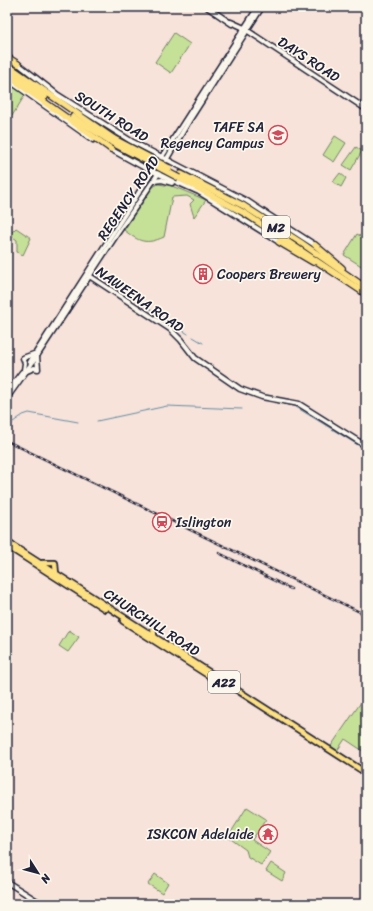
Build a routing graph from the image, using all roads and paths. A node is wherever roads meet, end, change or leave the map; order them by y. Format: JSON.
{"nodes":[{"id":1,"x":207,"y":7,"type":"edge"},
{"id":2,"x":258,"y":7,"type":"edge"},
{"id":3,"x":262,"y":7,"type":"edge"},
{"id":4,"x":231,"y":22,"type":"junction"},
{"id":5,"x":236,"y":27,"type":"junction"},
{"id":6,"x":244,"y":31,"type":"junction"},
{"id":7,"x":238,"y":38,"type":"junction"},
{"id":8,"x":7,"y":56,"type":"edge"},
{"id":9,"x":18,"y":64,"type":"joint"},
{"id":10,"x":7,"y":65,"type":"edge"},
{"id":11,"x":8,"y":71,"type":"edge"},
{"id":12,"x":7,"y":79,"type":"edge"},
{"id":13,"x":366,"y":109,"type":"edge"},
{"id":14,"x":112,"y":144,"type":"junction"},
{"id":15,"x":175,"y":146,"type":"junction"},
{"id":16,"x":165,"y":152,"type":"junction"},
{"id":17,"x":155,"y":154,"type":"junction"},
{"id":18,"x":162,"y":157,"type":"junction"},
{"id":19,"x":167,"y":160,"type":"junction"},
{"id":20,"x":175,"y":165,"type":"junction"},
{"id":21,"x":145,"y":168,"type":"junction"},
{"id":22,"x":153,"y":172,"type":"junction"},
{"id":23,"x":158,"y":174,"type":"junction"},
{"id":24,"x":180,"y":176,"type":"junction"},
{"id":25,"x":153,"y":181,"type":"junction"},
{"id":26,"x":146,"y":183,"type":"junction"},
{"id":27,"x":199,"y":192,"type":"junction"},
{"id":28,"x":120,"y":229,"type":"junction"},
{"id":29,"x":114,"y":230,"type":"junction"},
{"id":30,"x":279,"y":242,"type":"joint"},
{"id":31,"x":315,"y":245,"type":"joint"},
{"id":32,"x":95,"y":268,"type":"junction"},
{"id":33,"x":88,"y":275,"type":"junction"},
{"id":34,"x":97,"y":281,"type":"junction"},
{"id":35,"x":356,"y":281,"type":"junction"},
{"id":36,"x":346,"y":282,"type":"junction"},
{"id":37,"x":85,"y":283,"type":"junction"},
{"id":38,"x":366,"y":288,"type":"edge"},
{"id":39,"x":76,"y":294,"type":"junction"},
{"id":40,"x":366,"y":294,"type":"edge"},
{"id":41,"x":37,"y":354,"type":"junction"},
{"id":42,"x":25,"y":371,"type":"junction"},
{"id":43,"x":7,"y":392,"type":"edge"},
{"id":44,"x":7,"y":398,"type":"edge"},
{"id":45,"x":366,"y":446,"type":"edge"},
{"id":46,"x":7,"y":542,"type":"edge"},
{"id":47,"x":7,"y":546,"type":"edge"},
{"id":48,"x":38,"y":562,"type":"junction"},
{"id":49,"x":56,"y":574,"type":"junction"},
{"id":50,"x":153,"y":624,"type":"dead end"},
{"id":51,"x":154,"y":636,"type":"junction"},
{"id":52,"x":324,"y":746,"type":"junction"},
{"id":53,"x":330,"y":753,"type":"junction"},
{"id":54,"x":366,"y":773,"type":"edge"},
{"id":55,"x":366,"y":777,"type":"edge"},
{"id":56,"x":7,"y":882,"type":"edge"},
{"id":57,"x":42,"y":904,"type":"edge"}],
"edges":[{"from":1,"to":4,"type":"main road","name":"DAYS ROAD"},
{"from":2,"to":6,"type":"main road","name":"REGENCY ROAD"},
{"from":3,"to":6,"type":"main road","name":"REGENCY ROAD"},
{"from":4,"to":5,"type":"main road","name":"DAYS ROAD"},
{"from":4,"to":6,"type":"main road","name":"DAYS ROAD"},
{"from":5,"to":6,"type":"main road","name":"DAYS ROAD"},
{"from":5,"to":7,"type":"main road"},
{"from":6,"to":7,"type":"main road","name":"REGENCY ROAD"},
{"from":6,"to":13,"type":"main road","name":"DAYS ROAD"},
{"from":6,"to":15,"type":"main road","name":"REGENCY ROAD"},
{"from":7,"to":16,"type":"main road","name":"REGENCY ROAD"},
{"from":8,"to":9,"type":"highway"},
{"from":9,"to":17,"type":"main road","name":"SOUTH ROAD"},
{"from":10,"to":14,"type":"highway","number":"M2"},
{"from":11,"to":14,"type":"highway","number":"M2"},
{"from":12,"to":14,"type":"main road","name":"SOUTH ROAD"},
{"from":14,"to":21,"type":"main road","name":"SOUTH ROAD"},
{"from":14,"to":24,"type":"highway","number":"M2","bridge":true},
{"from":15,"to":19,"type":"main road","name":"REGENCY ROAD"},
{"from":15,"to":20,"type":"main road"},
{"from":16,"to":17,"type":"main road"},
{"from":16,"to":18,"type":"main road","name":"REGENCY ROAD"},
{"from":17,"to":18,"type":"main road","name":"SOUTH ROAD"},
{"from":18,"to":19,"type":"main road","name":"SOUTH ROAD"},
{"from":18,"to":22,"type":"main road","name":"REGENCY ROAD"},
{"from":19,"to":20,"type":"main road","name":"SOUTH ROAD"},
{"from":19,"to":23,"type":"main road","name":"REGENCY ROAD"},
{"from":20,"to":31,"type":"main road","name":"SOUTH ROAD","number":"M2"},
{"from":21,"to":22,"type":"main road","name":"SOUTH ROAD"},
{"from":21,"to":26,"type":"main road"},
{"from":22,"to":23,"type":"main road","name":"SOUTH ROAD"},
{"from":22,"to":26,"type":"main road","name":"REGENCY ROAD"},
{"from":23,"to":25,"type":"main road","name":"REGENCY ROAD"},
{"from":23,"to":27,"type":"main road","name":"SOUTH ROAD"},
{"from":24,"to":35,"type":"highway","number":"M2"},
{"from":24,"to":36,"type":"highway","number":"M2"},
{"from":25,"to":27,"type":"main road"},
{"from":25,"to":28,"type":"main road","name":"REGENCY ROAD"},
{"from":26,"to":29,"type":"main road","name":"REGENCY ROAD"},
{"from":27,"to":30,"type":"main road","name":"SOUTH ROAD"},
{"from":28,"to":29,"type":"main road"},
{"from":28,"to":32,"type":"main road","name":"REGENCY ROAD"},
{"from":29,"to":33,"type":"main road","name":"REGENCY ROAD"},
{"from":30,"to":36,"type":"highway"},
{"from":31,"to":35,"type":"highway","number":"M2"},
{"from":32,"to":33,"type":"main road","name":"REGENCY ROAD"},
{"from":32,"to":34,"type":"main road"},
{"from":33,"to":34,"type":"main road","name":"NAWEENA ROAD"},
{"from":33,"to":37,"type":"main road","name":"REGENCY ROAD"},
{"from":33,"to":39,"type":"main road","name":"REGENCY ROAD"},
{"from":34,"to":37,"type":"main road"},
{"from":34,"to":45,"type":"main road","name":"NAWEENA ROAD"},
{"from":35,"to":38,"type":"highway","number":"M2"},
{"from":36,"to":40,"type":"highway","number":"M2"},
{"from":37,"to":39,"type":"main road","name":"REGENCY ROAD"},
{"from":39,"to":41,"type":"main road","name":"REGENCY ROAD"},
{"from":41,"to":42,"type":"main road","name":"REGENCY ROAD"},
{"from":41,"to":42,"type":"main road"},
{"from":41,"to":42,"type":"main road"},
{"from":42,"to":43,"type":"main road","name":"REGENCY ROAD"},
{"from":42,"to":44,"type":"main road","name":"REGENCY ROAD"},
{"from":46,"to":48,"type":"main road","name":"CHURCHILL ROAD","number":"A22"},
{"from":47,"to":53,"type":"main road","name":"CHURCHILL ROAD","number":"A22"},
{"from":48,"to":49,"type":"main road","name":"CHURCHILL ROAD","number":"A22"},
{"from":48,"to":49,"type":"main road"},
{"from":49,"to":51,"type":"main road","name":"CHURCHILL ROAD","number":"A22"},
{"from":50,"to":51,"type":"main road"},
{"from":51,"to":52,"type":"main road","name":"CHURCHILL ROAD","number":"A22"},
{"from":52,"to":53,"type":"main road"},
{"from":52,"to":54,"type":"main road","name":"CHURCHILL ROAD","number":"A22"},
{"from":53,"to":55,"type":"main road","name":"CHURCHILL ROAD","number":"A22"},
{"from":56,"to":57,"type":"main road"}]}
